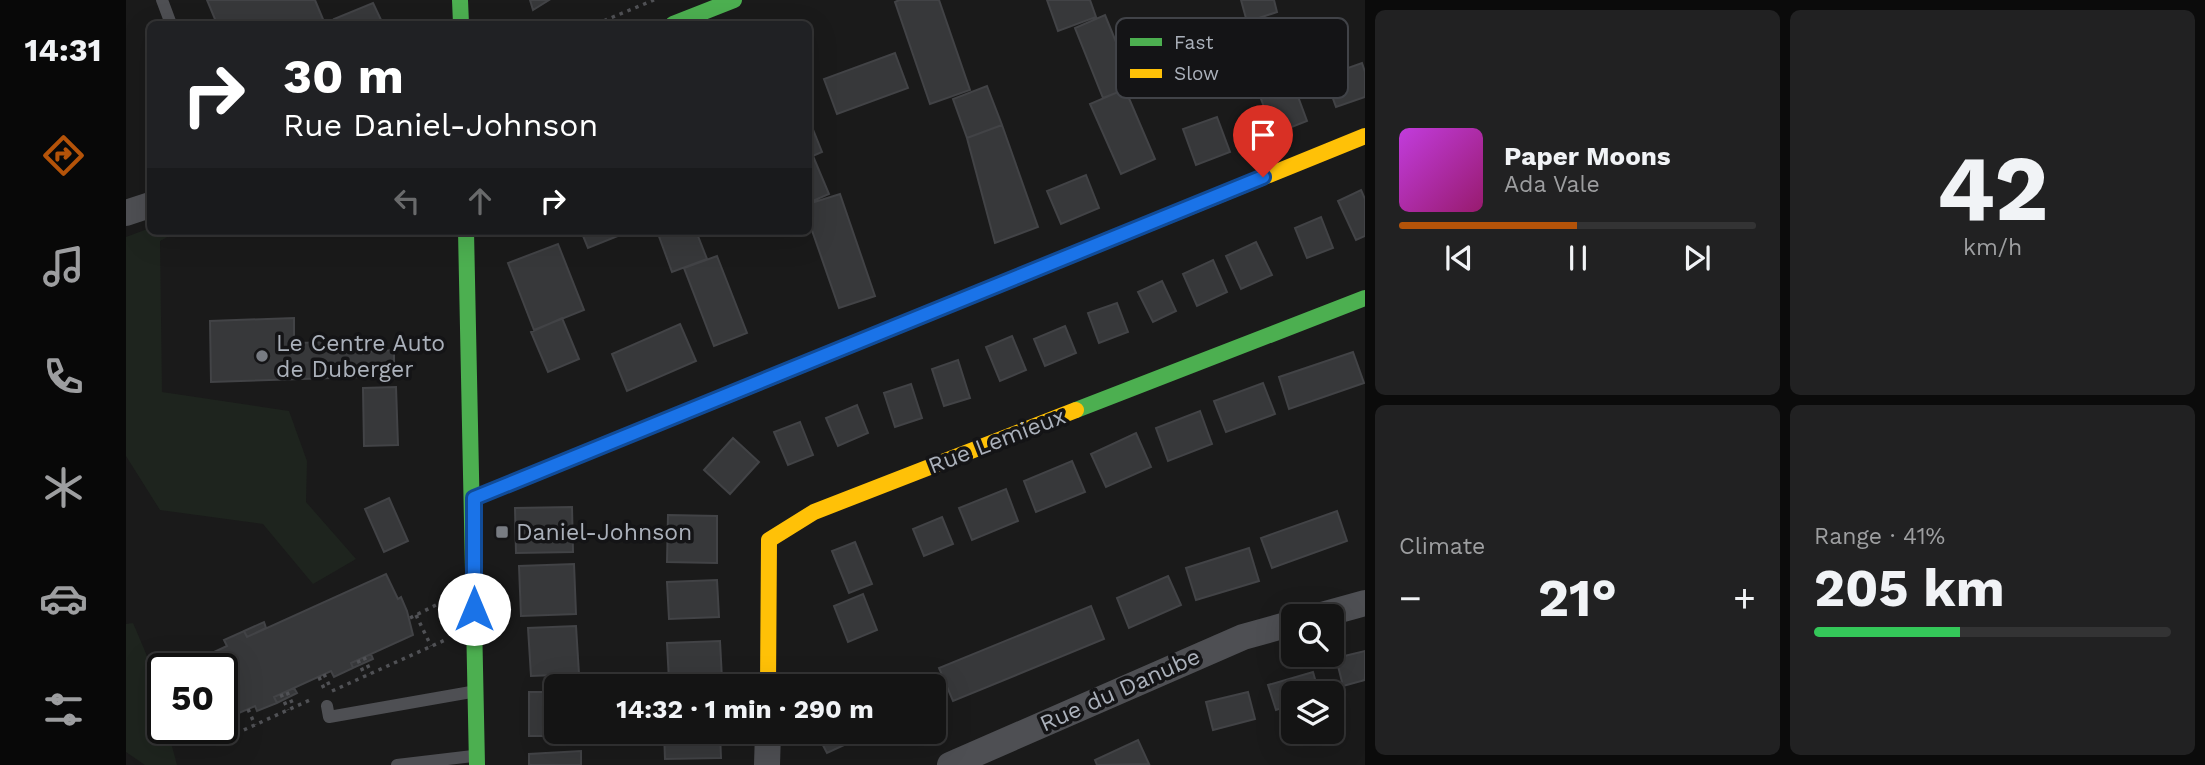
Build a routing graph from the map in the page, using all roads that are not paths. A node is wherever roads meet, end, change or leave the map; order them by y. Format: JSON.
{"nodes":[{"id":1,"x":162,"y":0,"type":"edge"},
{"id":2,"x":460,"y":0,"type":"edge"},
{"id":3,"x":734,"y":0,"type":"edge"},
{"id":4,"x":170,"y":21,"type":"edge"},
{"id":5,"x":461,"y":21,"type":"edge"},
{"id":6,"x":681,"y":21,"type":"edge"},
{"id":7,"x":1365,"y":136,"type":"edge"},
{"id":8,"x":147,"y":206,"type":"edge"},
{"id":9,"x":126,"y":214,"type":"edge"},
{"id":10,"x":466,"y":235,"type":"edge"},
{"id":11,"x":1365,"y":298,"type":"edge"},
{"id":12,"x":474,"y":498,"type":"junction"},
{"id":13,"x":1365,"y":603,"type":"edge"},
{"id":14,"x":1344,"y":609,"type":"edge"},
{"id":15,"x":1281,"y":626,"type":"edge"},
{"id":16,"x":768,"y":674,"type":"edge"},
{"id":17,"x":475,"y":692,"type":"junction"},
{"id":18,"x":328,"y":697,"type":"road end"},
{"id":19,"x":768,"y":744,"type":"edge"},
{"id":20,"x":477,"y":760,"type":"edge"},
{"id":21,"x":431,"y":763,"type":"edge"},
{"id":22,"x":397,"y":765,"type":"edge"},
{"id":23,"x":403,"y":765,"type":"edge"},
{"id":24,"x":767,"y":765,"type":"edge"},
{"id":25,"x":950,"y":765,"type":"edge"}],
"edges":[{"from":1,"to":4,"type":"lane"},
{"from":2,"to":5,"type":"street"},
{"from":3,"to":6,"type":"street"},
{"from":7,"to":12,"type":"street"},
{"from":8,"to":9,"type":"street"},
{"from":10,"to":12,"type":"street"},
{"from":11,"to":16,"type":"street","name":"Rue Lemieux"},
{"from":12,"to":17,"type":"street"},
{"from":13,"to":14,"type":"street"},
{"from":15,"to":25,"type":"street","name":"Rue du Danube"},
{"from":17,"to":18,"type":"lane"},
{"from":17,"to":20,"type":"street"},
{"from":19,"to":24,"type":"street"},
{"from":20,"to":21,"type":"lane"},
{"from":21,"to":23,"type":"lane"},
{"from":22,"to":23,"type":"lane"}]}
